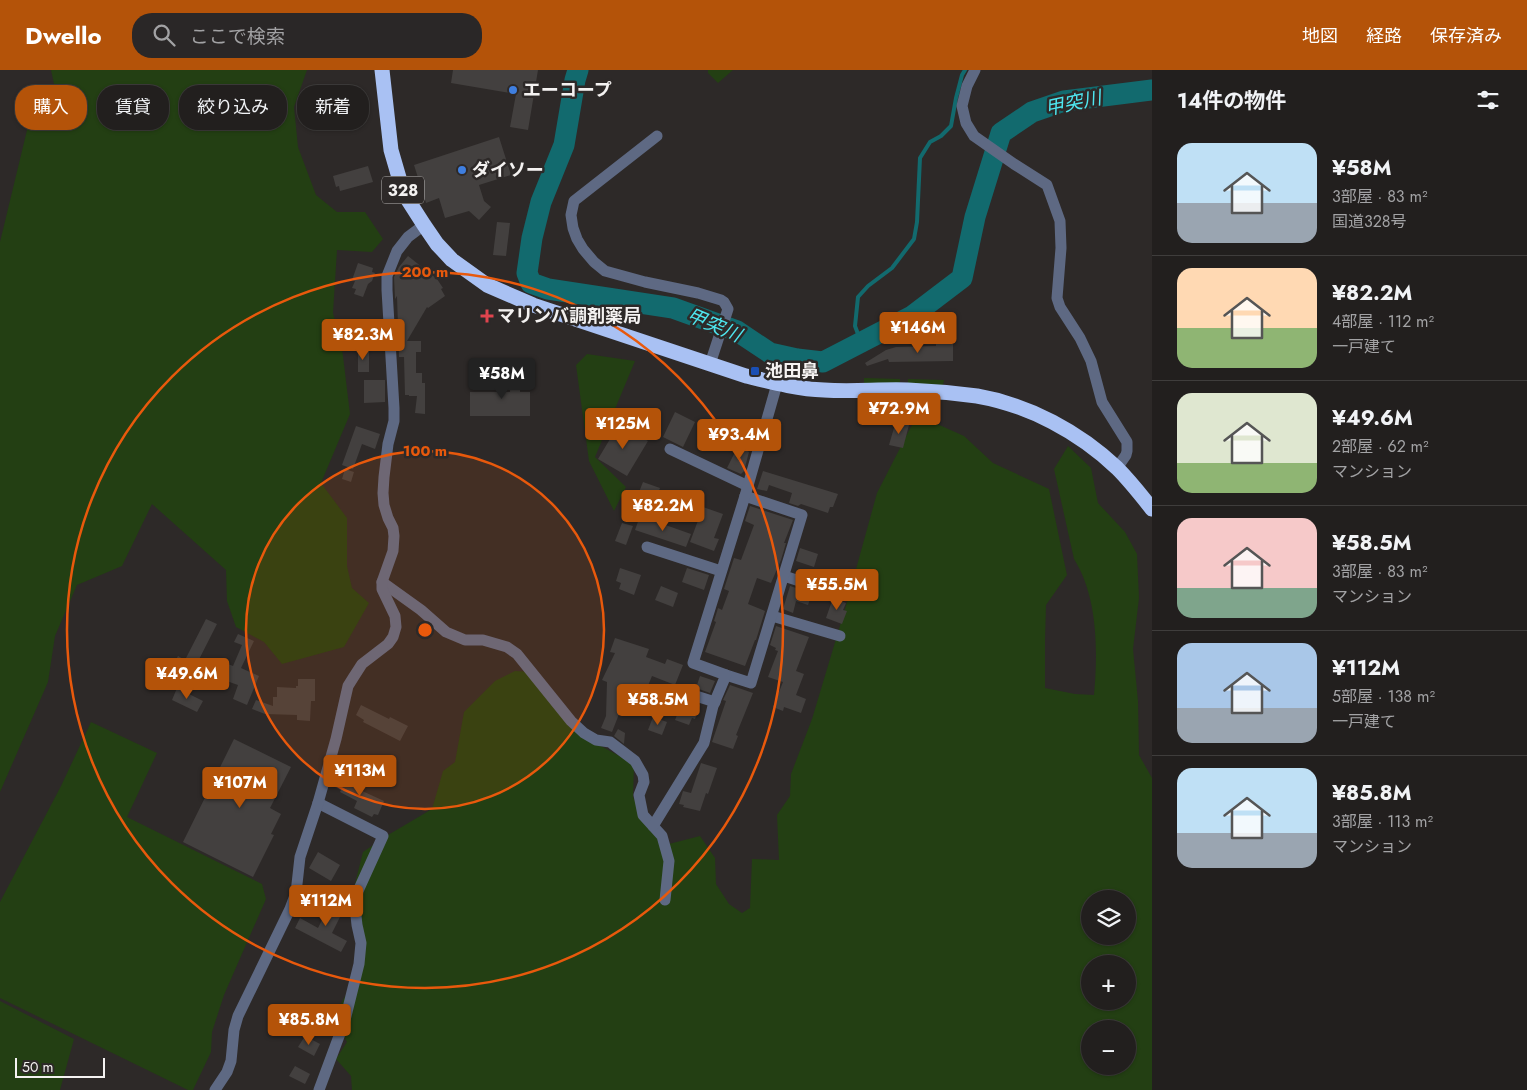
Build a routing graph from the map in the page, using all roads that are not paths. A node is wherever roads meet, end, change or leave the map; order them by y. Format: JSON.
{"nodes":[{"id":1,"x":382,"y":70,"type":"edge"},
{"id":2,"x":975,"y":70,"type":"edge"},
{"id":3,"x":657,"y":136,"type":"dead end"},
{"id":4,"x":424,"y":225,"type":"junction"},
{"id":5,"x":712,"y":360,"type":"junction"},
{"id":6,"x":777,"y":384,"type":"junction"},
{"id":7,"x":670,"y":448,"type":"dead end"},
{"id":8,"x":1117,"y":468,"type":"junction"},
{"id":9,"x":746,"y":491,"type":"junction"},
{"id":10,"x":1152,"y":509,"type":"edge"},
{"id":11,"x":647,"y":547,"type":"dead end"},
{"id":12,"x":721,"y":571,"type":"junction"},
{"id":13,"x":784,"y":576,"type":"junction"},
{"id":14,"x":382,"y":582,"type":"junction"},
{"id":15,"x":818,"y":587,"type":"dead end"},
{"id":16,"x":772,"y":616,"type":"junction"},
{"id":17,"x":840,"y":636,"type":"dead end"},
{"id":18,"x":726,"y":675,"type":"junction"},
{"id":19,"x":680,"y":691,"type":"dead end"},
{"id":20,"x":715,"y":702,"type":"junction"},
{"id":21,"x":318,"y":803,"type":"junction"},
{"id":22,"x":653,"y":826,"type":"junction"},
{"id":23,"x":665,"y":900,"type":"dead end"},
{"id":24,"x":215,"y":1090,"type":"edge"},
{"id":25,"x":319,"y":1090,"type":"edge"}],
"edges":[{"from":1,"to":4,"type":"highway","number":"328"},
{"from":2,"to":8,"type":"street"},
{"from":3,"to":5,"type":"street"},
{"from":4,"to":5,"type":"highway","number":"328"},
{"from":4,"to":14,"type":"street"},
{"from":5,"to":6,"type":"highway","number":"328"},
{"from":6,"to":8,"type":"highway","number":"328"},
{"from":6,"to":9,"type":"street"},
{"from":7,"to":9,"type":"street"},
{"from":8,"to":10,"type":"highway","number":"328"},
{"from":9,"to":12,"type":"street"},
{"from":9,"to":13,"type":"street"},
{"from":11,"to":12,"type":"street"},
{"from":12,"to":18,"type":"street"},
{"from":13,"to":15,"type":"street"},
{"from":13,"to":16,"type":"street"},
{"from":14,"to":21,"type":"street"},
{"from":14,"to":22,"type":"street"},
{"from":16,"to":17,"type":"street"},
{"from":16,"to":18,"type":"street"},
{"from":18,"to":20,"type":"street"},
{"from":19,"to":20,"type":"street"},
{"from":20,"to":22,"type":"street"},
{"from":21,"to":24,"type":"street"},
{"from":21,"to":25,"type":"street"},
{"from":22,"to":23,"type":"street"}]}
